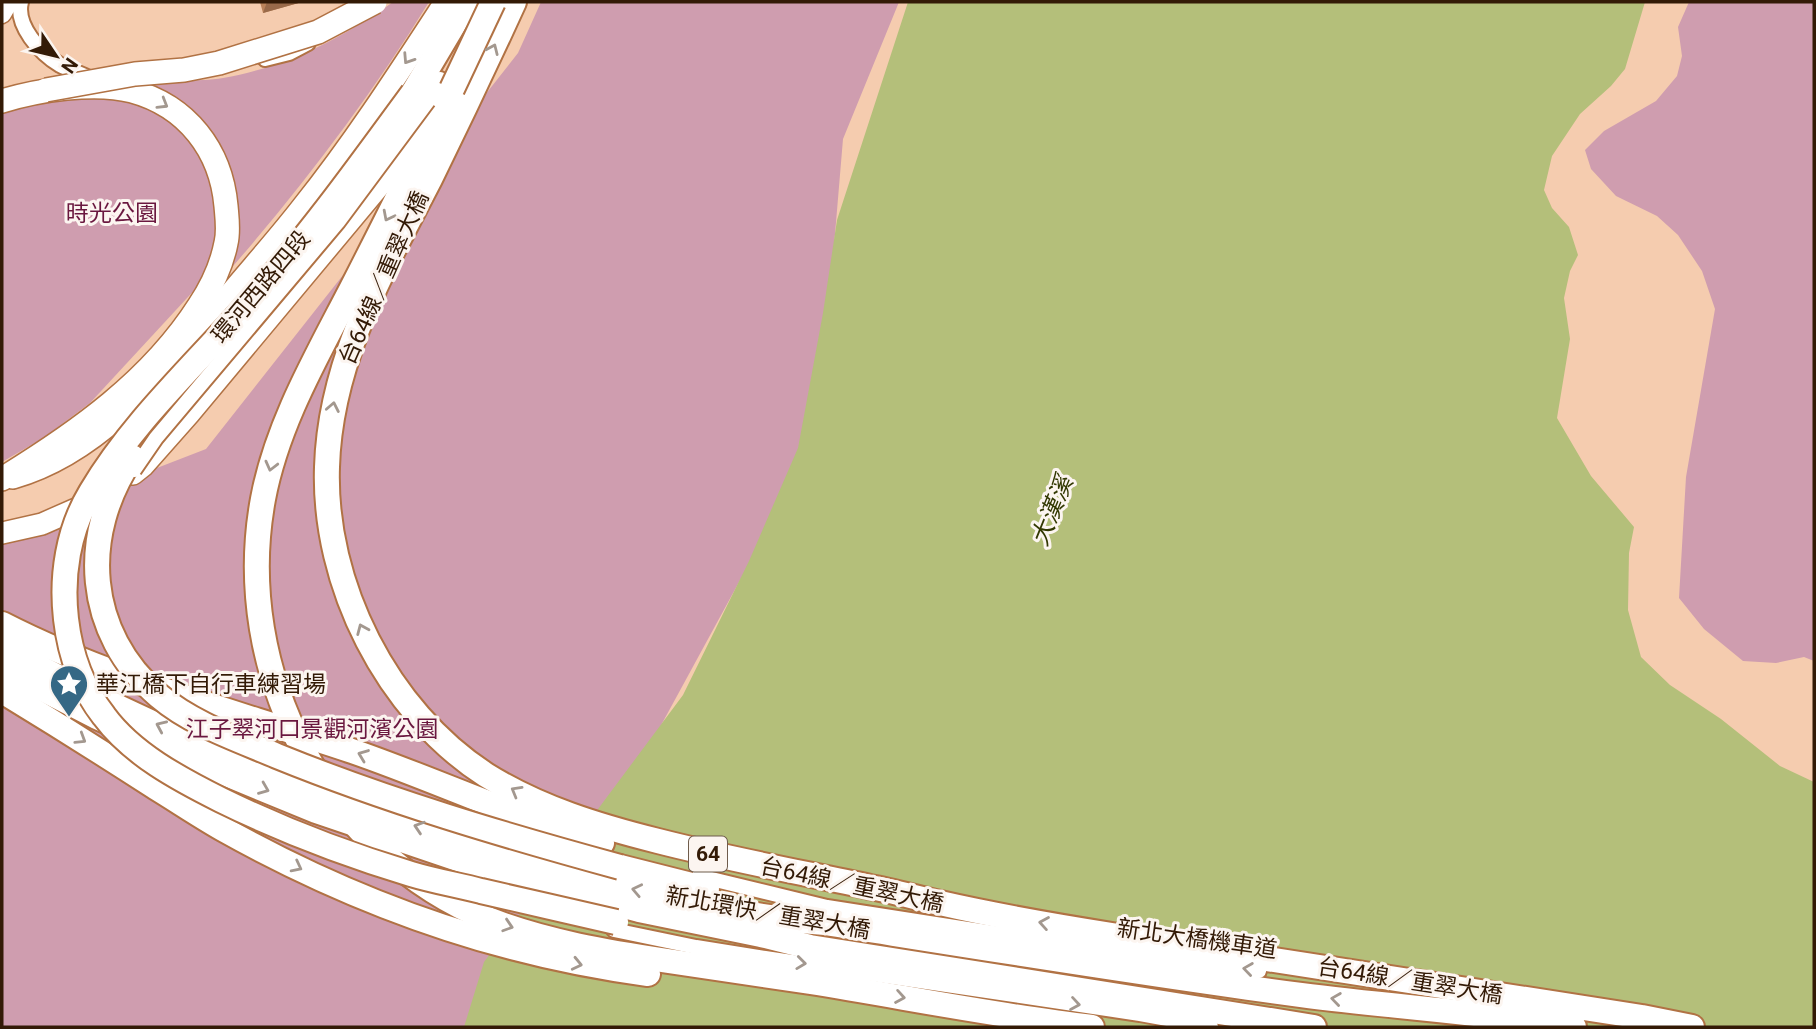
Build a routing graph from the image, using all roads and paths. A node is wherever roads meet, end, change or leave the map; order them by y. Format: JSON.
{"nodes":[{"id":1,"x":9,"y":2,"type":"edge"},
{"id":2,"x":21,"y":2,"type":"edge"},
{"id":3,"x":356,"y":2,"type":"edge"},
{"id":4,"x":376,"y":2,"type":"edge"},
{"id":5,"x":385,"y":2,"type":"edge"},
{"id":6,"x":445,"y":2,"type":"edge"},
{"id":7,"x":467,"y":2,"type":"edge"},
{"id":8,"x":493,"y":2,"type":"edge"},
{"id":9,"x":514,"y":2,"type":"edge"},
{"id":10,"x":2,"y":14,"type":"edge"},
{"id":11,"x":457,"y":56,"type":"junction"},
{"id":12,"x":91,"y":79,"type":"junction"},
{"id":13,"x":432,"y":89,"type":"junction"},
{"id":14,"x":46,"y":90,"type":"junction"},
{"id":15,"x":2,"y":99,"type":"edge"},
{"id":16,"x":2,"y":480,"type":"edge"},
{"id":17,"x":2,"y":533,"type":"edge"},
{"id":18,"x":2,"y":624,"type":"edge"},
{"id":19,"x":2,"y":647,"type":"edge"},
{"id":20,"x":2,"y":668,"type":"edge"},
{"id":21,"x":2,"y":691,"type":"edge"},
{"id":22,"x":944,"y":904,"type":"junction"},
{"id":23,"x":825,"y":923,"type":"junction"},
{"id":24,"x":810,"y":947,"type":"junction"},
{"id":25,"x":859,"y":990,"type":"junction"},
{"id":26,"x":1367,"y":1003,"type":"junction"},
{"id":27,"x":1092,"y":1027,"type":"edge"},
{"id":28,"x":1212,"y":1027,"type":"edge"},
{"id":29,"x":1314,"y":1027,"type":"edge"},
{"id":30,"x":1468,"y":1027,"type":"edge"},
{"id":31,"x":1574,"y":1027,"type":"edge"},
{"id":32,"x":1655,"y":1027,"type":"edge"},
{"id":33,"x":1692,"y":1027,"type":"edge"}],
"edges":[{"from":1,"to":10,"type":"street"},
{"from":2,"to":12,"type":"street"},
{"from":3,"to":12,"type":"street"},
{"from":4,"to":14,"type":"main road","bridge":true},
{"from":5,"to":12,"type":"street"},
{"from":6,"to":16,"type":"main road","name":"環河西路四段","one_way":true},
{"from":7,"to":13,"type":"highway"},
{"from":8,"to":11,"type":"main road","name":"環河西路四段"},
{"from":8,"to":13,"type":"highway","number":"64","bridge":true},
{"from":13,"to":9,"type":"highway","number":"64","one_way":true},
{"from":11,"to":13,"type":"highway"},
{"from":11,"to":17,"type":"main road","name":"環河西路四段"},
{"from":12,"to":15,"type":"street"},
{"from":22,"to":13,"type":"highway","name":"台64線／重翠大橋","number":"64","one_way":true},
{"from":13,"to":23,"type":"highway","bridge":true},
{"from":13,"to":24,"type":"highway","bridge":true},
{"from":13,"to":25,"type":"highway","name":"台64線／重翠大橋","number":"64","one_way":true,"bridge":true},
{"from":13,"to":28,"type":"street","one_way":true},
{"from":32,"to":13,"type":"street","name":"新北大橋機車道","one_way":true,"bridge":true},
{"from":14,"to":15,"type":"main road"},
{"from":14,"to":16,"type":"main road","one_way":true,"bridge":true},
{"from":22,"to":18,"type":"highway","one_way":true,"bridge":true},
{"from":23,"to":19,"type":"highway","name":"新北環快／重翠大橋","one_way":true,"bridge":true},
{"from":20,"to":24,"type":"highway","name":"新北環快／重翠大橋","one_way":true,"bridge":true},
{"from":21,"to":25,"type":"highway","one_way":true},
{"from":33,"to":22,"type":"highway","name":"台64線／重翠大橋","number":"64","one_way":true},
{"from":26,"to":23,"type":"highway","name":"新北環快／重翠大橋","one_way":true},
{"from":24,"to":29,"type":"highway","name":"新北環快／重翠大橋"},
{"from":25,"to":27,"type":"highway","name":"台64線／重翠大橋","number":"64","one_way":true},
{"from":26,"to":30,"type":"highway"},
{"from":26,"to":31,"type":"highway","name":"新北環快／重翠大橋"}]}
